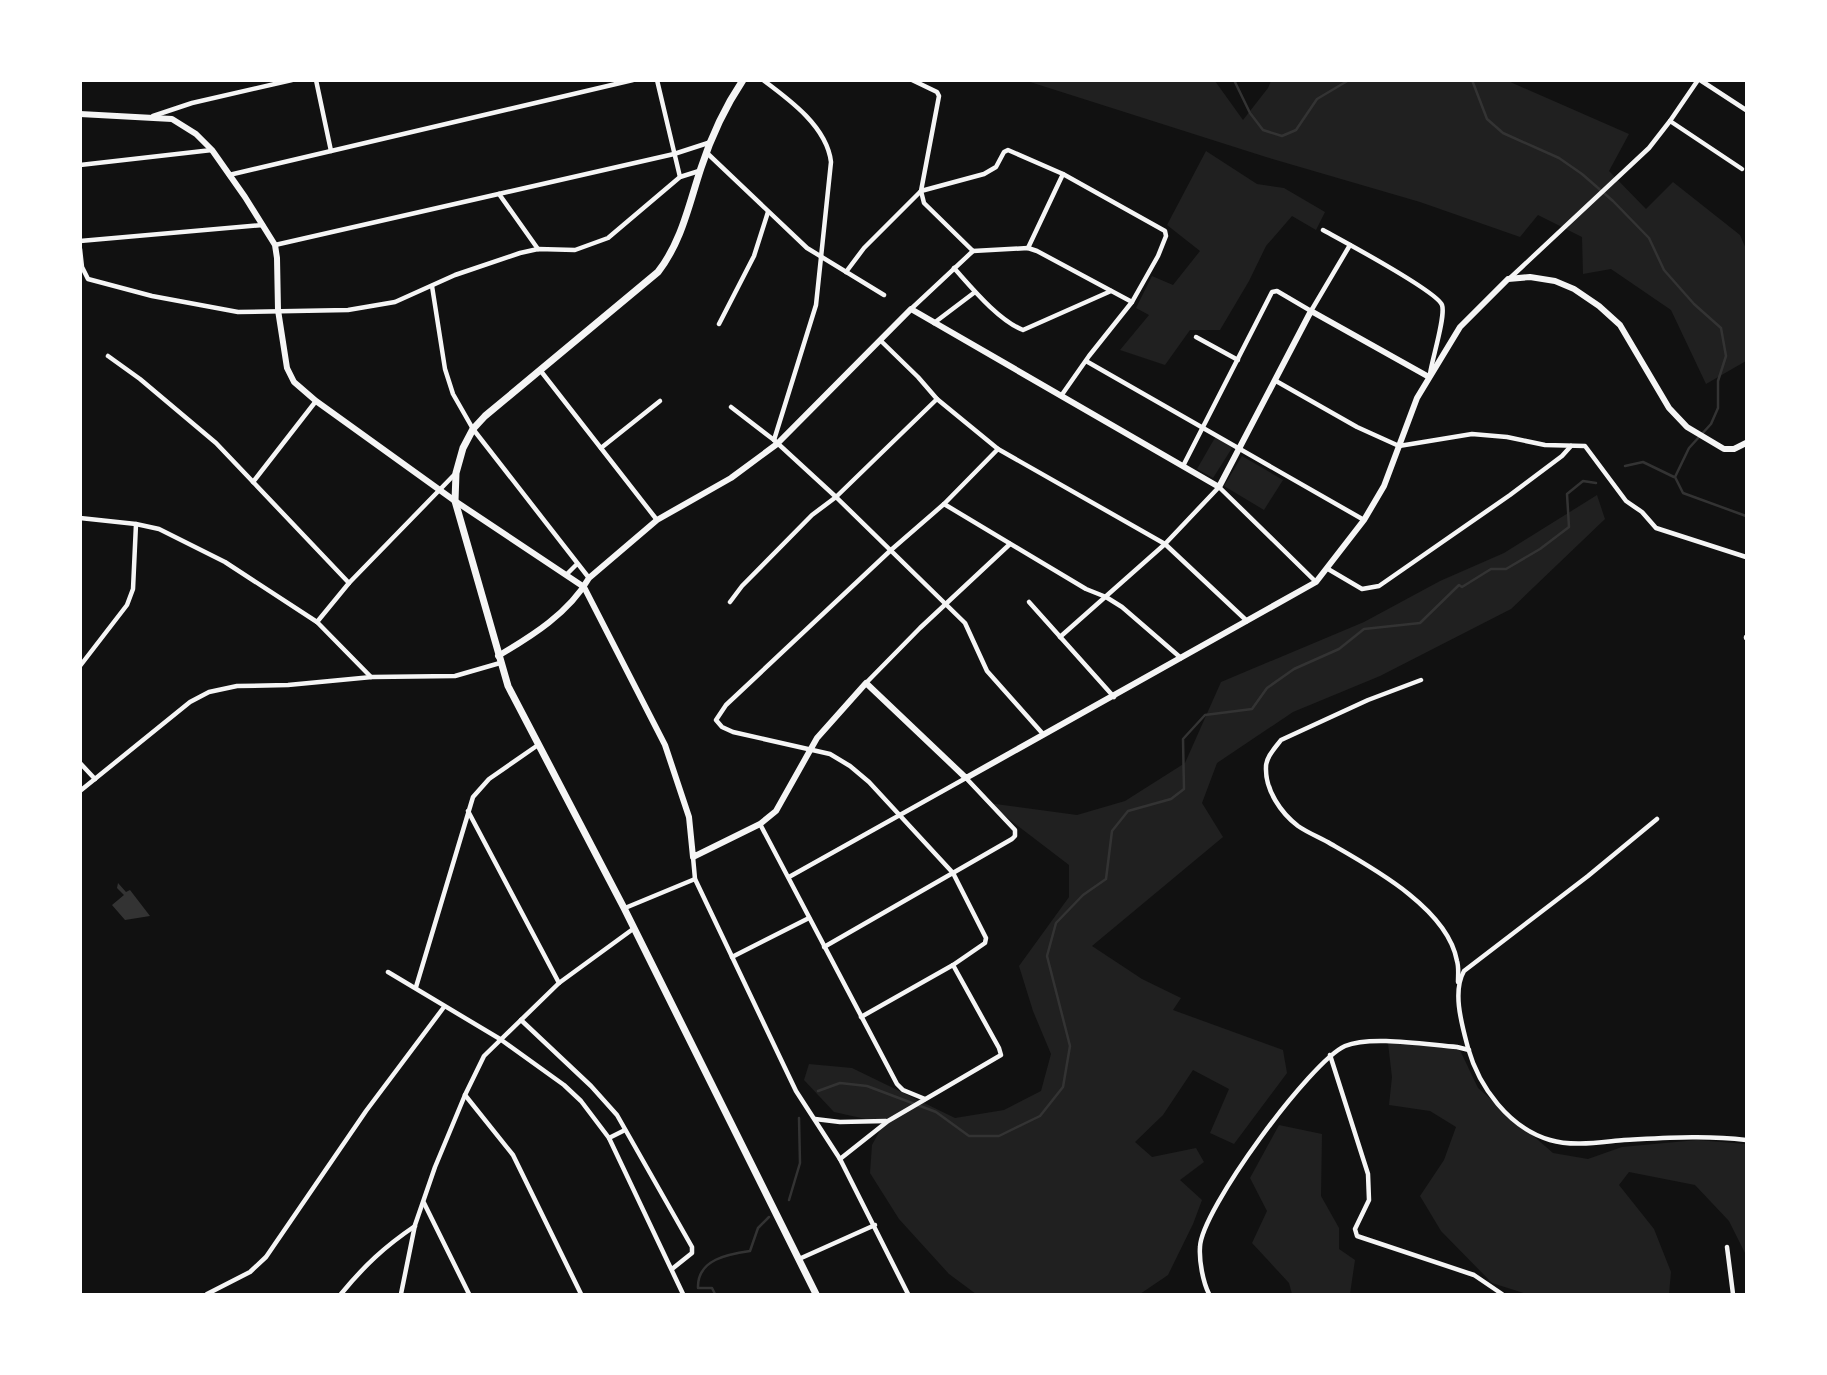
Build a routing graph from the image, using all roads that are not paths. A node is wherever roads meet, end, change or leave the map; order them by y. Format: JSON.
{"nodes":[{"id":1,"x":292,"y":80,"type":"edge"},
{"id":2,"x":316,"y":80,"type":"edge"},
{"id":3,"x":633,"y":80,"type":"edge"},
{"id":4,"x":657,"y":80,"type":"edge"},
{"id":5,"x":743,"y":80,"type":"edge"},
{"id":6,"x":764,"y":80,"type":"edge"},
{"id":7,"x":912,"y":80,"type":"edge"},
{"id":8,"x":1699,"y":80,"type":"edge"},
{"id":9,"x":1746,"y":110,"type":"edge"},
{"id":10,"x":80,"y":114,"type":"edge"},
{"id":11,"x":153,"y":116,"type":"junction"},
{"id":12,"x":1670,"y":121,"type":"junction"},
{"id":13,"x":712,"y":142,"type":"junction"},
{"id":14,"x":212,"y":150,"type":"junction"},
{"id":15,"x":331,"y":151,"type":"junction"},
{"id":16,"x":706,"y":153,"type":"junction"},
{"id":17,"x":674,"y":154,"type":"junction"},
{"id":18,"x":80,"y":165,"type":"edge"},
{"id":19,"x":1742,"y":169,"type":"dead end"},
{"id":20,"x":700,"y":170,"type":"junction"},
{"id":21,"x":1063,"y":174,"type":"junction"},
{"id":22,"x":229,"y":175,"type":"junction"},
{"id":23,"x":680,"y":177,"type":"junction"},
{"id":24,"x":921,"y":191,"type":"junction"},
{"id":25,"x":499,"y":194,"type":"junction"},
{"id":26,"x":768,"y":212,"type":"junction"},
{"id":27,"x":264,"y":225,"type":"junction"},
{"id":28,"x":1323,"y":230,"type":"dead end"},
{"id":29,"x":80,"y":241,"type":"edge"},
{"id":30,"x":275,"y":245,"type":"junction"},
{"id":31,"x":1350,"y":245,"type":"junction"},
{"id":32,"x":1028,"y":248,"type":"junction"},
{"id":33,"x":80,"y":249,"type":"edge"},
{"id":34,"x":538,"y":249,"type":"junction"},
{"id":35,"x":973,"y":251,"type":"junction"},
{"id":36,"x":822,"y":257,"type":"junction"},
{"id":37,"x":954,"y":268,"type":"junction"},
{"id":38,"x":846,"y":272,"type":"junction"},
{"id":39,"x":1508,"y":279,"type":"junction"},
{"id":40,"x":432,"y":286,"type":"junction"},
{"id":41,"x":1112,"y":291,"type":"junction"},
{"id":42,"x":975,"y":292,"type":"junction"},
{"id":43,"x":884,"y":295,"type":"dead end"},
{"id":44,"x":1132,"y":302,"type":"junction"},
{"id":45,"x":911,"y":309,"type":"junction"},
{"id":46,"x":278,"y":310,"type":"junction"},
{"id":47,"x":1311,"y":311,"type":"junction"},
{"id":48,"x":719,"y":324,"type":"dead end"},
{"id":49,"x":934,"y":324,"type":"junction"},
{"id":50,"x":1196,"y":337,"type":"dead end"},
{"id":51,"x":880,"y":340,"type":"junction"},
{"id":52,"x":108,"y":356,"type":"dead end"},
{"id":53,"x":1238,"y":360,"type":"junction"},
{"id":54,"x":1086,"y":361,"type":"junction"},
{"id":55,"x":541,"y":370,"type":"junction"},
{"id":56,"x":1430,"y":376,"type":"junction"},
{"id":57,"x":1276,"y":381,"type":"junction"},
{"id":58,"x":1060,"y":397,"type":"junction"},
{"id":59,"x":937,"y":399,"type":"junction"},
{"id":60,"x":316,"y":401,"type":"junction"},
{"id":61,"x":660,"y":401,"type":"dead end"},
{"id":62,"x":731,"y":407,"type":"dead end"},
{"id":63,"x":1203,"y":428,"type":"junction"},
{"id":64,"x":473,"y":429,"type":"junction"},
{"id":65,"x":776,"y":442,"type":"junction"},
{"id":66,"x":1746,"y":443,"type":"edge"},
{"id":67,"x":1399,"y":446,"type":"junction"},
{"id":68,"x":1571,"y":446,"type":"junction"},
{"id":69,"x":601,"y":447,"type":"junction"},
{"id":70,"x":998,"y":449,"type":"junction"},
{"id":71,"x":1240,"y":449,"type":"junction"},
{"id":72,"x":1183,"y":467,"type":"junction"},
{"id":73,"x":456,"y":473,"type":"junction"},
{"id":74,"x":253,"y":482,"type":"junction"},
{"id":75,"x":1219,"y":487,"type":"junction"},
{"id":76,"x":441,"y":488,"type":"junction"},
{"id":77,"x":836,"y":497,"type":"junction"},
{"id":78,"x":455,"y":501,"type":"junction"},
{"id":79,"x":944,"y":504,"type":"junction"},
{"id":80,"x":80,"y":518,"type":"edge"},
{"id":81,"x":657,"y":520,"type":"junction"},
{"id":82,"x":1364,"y":520,"type":"junction"},
{"id":83,"x":136,"y":524,"type":"junction"},
{"id":84,"x":1010,"y":544,"type":"junction"},
{"id":85,"x":1165,"y":544,"type":"junction"},
{"id":86,"x":891,"y":550,"type":"junction"},
{"id":87,"x":1746,"y":557,"type":"edge"},
{"id":88,"x":578,"y":564,"type":"junction"},
{"id":89,"x":1328,"y":569,"type":"junction"},
{"id":90,"x":566,"y":575,"type":"junction"},
{"id":91,"x":589,"y":578,"type":"junction"},
{"id":92,"x":1316,"y":582,"type":"junction"},
{"id":93,"x":349,"y":583,"type":"junction"},
{"id":94,"x":584,"y":587,"type":"junction"},
{"id":95,"x":1106,"y":597,"type":"junction"},
{"id":96,"x":730,"y":602,"type":"dead end"},
{"id":97,"x":1029,"y":602,"type":"dead end"},
{"id":98,"x":946,"y":604,"type":"junction"},
{"id":99,"x":317,"y":622,"type":"junction"},
{"id":100,"x":1248,"y":622,"type":"junction"},
{"id":101,"x":1060,"y":637,"type":"junction"},
{"id":102,"x":1181,"y":658,"type":"junction"},
{"id":103,"x":499,"y":660,"type":"junction"},
{"id":104,"x":80,"y":666,"type":"edge"},
{"id":105,"x":372,"y":677,"type":"junction"},
{"id":106,"x":1421,"y":680,"type":"dead end"},
{"id":107,"x":866,"y":683,"type":"junction"},
{"id":108,"x":1114,"y":697,"type":"junction"},
{"id":109,"x":1044,"y":735,"type":"junction"},
{"id":110,"x":539,"y":744,"type":"junction"},
{"id":111,"x":809,"y":749,"type":"junction"},
{"id":112,"x":80,"y":763,"type":"edge"},
{"id":113,"x":966,"y":778,"type":"junction"},
{"id":114,"x":95,"y":779,"type":"junction"},
{"id":115,"x":80,"y":791,"type":"edge"},
{"id":116,"x":468,"y":811,"type":"junction"},
{"id":117,"x":899,"y":813,"type":"junction"},
{"id":118,"x":1657,"y":819,"type":"dead end"},
{"id":119,"x":760,"y":824,"type":"junction"},
{"id":120,"x":693,"y":857,"type":"junction"},
{"id":121,"x":953,"y":873,"type":"junction"},
{"id":122,"x":789,"y":877,"type":"junction"},
{"id":123,"x":695,"y":879,"type":"junction"},
{"id":124,"x":624,"y":908,"type":"junction"},
{"id":125,"x":809,"y":918,"type":"junction"},
{"id":126,"x":633,"y":929,"type":"junction"},
{"id":127,"x":824,"y":947,"type":"junction"},
{"id":128,"x":732,"y":957,"type":"junction"},
{"id":129,"x":953,"y":965,"type":"junction"},
{"id":130,"x":388,"y":972,"type":"dead end"},
{"id":131,"x":559,"y":983,"type":"junction"},
{"id":132,"x":1458,"y":983,"type":"junction"},
{"id":133,"x":416,"y":987,"type":"junction"},
{"id":134,"x":444,"y":1007,"type":"junction"},
{"id":135,"x":861,"y":1017,"type":"junction"},
{"id":136,"x":521,"y":1020,"type":"junction"},
{"id":137,"x":500,"y":1039,"type":"junction"},
{"id":138,"x":1469,"y":1050,"type":"junction"},
{"id":139,"x":1330,"y":1055,"type":"junction"},
{"id":140,"x":465,"y":1095,"type":"junction"},
{"id":141,"x":925,"y":1098,"type":"junction"},
{"id":142,"x":814,"y":1119,"type":"junction"},
{"id":143,"x":888,"y":1121,"type":"junction"},
{"id":144,"x":625,"y":1130,"type":"junction"},
{"id":145,"x":609,"y":1138,"type":"junction"},
{"id":146,"x":1746,"y":1140,"type":"edge"},
{"id":147,"x":840,"y":1159,"type":"junction"},
{"id":148,"x":424,"y":1202,"type":"junction"},
{"id":149,"x":415,"y":1225,"type":"junction"},
{"id":150,"x":874,"y":1225,"type":"junction"},
{"id":151,"x":1727,"y":1247,"type":"dead end"},
{"id":152,"x":798,"y":1260,"type":"junction"},
{"id":153,"x":672,"y":1269,"type":"junction"},
{"id":154,"x":207,"y":1294,"type":"edge"},
{"id":155,"x":341,"y":1294,"type":"edge"},
{"id":156,"x":401,"y":1294,"type":"edge"},
{"id":157,"x":469,"y":1294,"type":"edge"},
{"id":158,"x":580,"y":1294,"type":"edge"},
{"id":159,"x":683,"y":1294,"type":"edge"},
{"id":160,"x":816,"y":1294,"type":"edge"},
{"id":161,"x":908,"y":1294,"type":"edge"},
{"id":162,"x":1209,"y":1294,"type":"edge"},
{"id":163,"x":1502,"y":1294,"type":"edge"},
{"id":164,"x":1733,"y":1294,"type":"edge"}],
"edges":[{"from":1,"to":11,"type":"street"},
{"from":2,"to":15,"type":"street"},
{"from":3,"to":15,"type":"street"},
{"from":4,"to":17,"type":"street"},
{"from":5,"to":13,"type":"main road"},
{"from":6,"to":36,"type":"street"},
{"from":7,"to":24,"type":"street"},
{"from":8,"to":9,"type":"street"},
{"from":8,"to":12,"type":"street"},
{"from":10,"to":11,"type":"street"},
{"from":11,"to":14,"type":"street"},
{"from":12,"to":19,"type":"street"},
{"from":12,"to":39,"type":"street"},
{"from":13,"to":16,"type":"main road"},
{"from":13,"to":17,"type":"street"},
{"from":14,"to":18,"type":"street"},
{"from":14,"to":22,"type":"street"},
{"from":15,"to":22,"type":"street"},
{"from":16,"to":20,"type":"main road"},
{"from":16,"to":26,"type":"street"},
{"from":17,"to":23,"type":"street"},
{"from":17,"to":25,"type":"street"},
{"from":20,"to":23,"type":"street"},
{"from":20,"to":55,"type":"main road"},
{"from":21,"to":24,"type":"street"},
{"from":21,"to":32,"type":"street"},
{"from":21,"to":44,"type":"street"},
{"from":22,"to":27,"type":"street"},
{"from":23,"to":34,"type":"street"},
{"from":24,"to":35,"type":"street"},
{"from":24,"to":38,"type":"street"},
{"from":25,"to":30,"type":"street"},
{"from":25,"to":34,"type":"street"},
{"from":26,"to":36,"type":"street"},
{"from":26,"to":48,"type":"street"},
{"from":27,"to":29,"type":"street"},
{"from":27,"to":30,"type":"street"},
{"from":28,"to":31,"type":"street"},
{"from":30,"to":46,"type":"street"},
{"from":31,"to":47,"type":"street"},
{"from":31,"to":56,"type":"street"},
{"from":32,"to":35,"type":"street"},
{"from":32,"to":41,"type":"street"},
{"from":33,"to":46,"type":"street"},
{"from":34,"to":40,"type":"street"},
{"from":35,"to":37,"type":"street"},
{"from":36,"to":38,"type":"street"},
{"from":36,"to":65,"type":"street"},
{"from":37,"to":42,"type":"street"},
{"from":37,"to":45,"type":"street"},
{"from":38,"to":43,"type":"street"},
{"from":39,"to":56,"type":"street"},
{"from":39,"to":66,"type":"street"},
{"from":40,"to":46,"type":"street"},
{"from":40,"to":64,"type":"street"},
{"from":41,"to":42,"type":"street"},
{"from":41,"to":44,"type":"street"},
{"from":42,"to":49,"type":"street"},
{"from":44,"to":54,"type":"street"},
{"from":45,"to":49,"type":"street"},
{"from":45,"to":51,"type":"street"},
{"from":46,"to":60,"type":"street"},
{"from":47,"to":53,"type":"street"},
{"from":47,"to":56,"type":"street"},
{"from":47,"to":57,"type":"street"},
{"from":49,"to":58,"type":"street"},
{"from":50,"to":53,"type":"street"},
{"from":51,"to":59,"type":"street"},
{"from":51,"to":65,"type":"street"},
{"from":52,"to":74,"type":"street"},
{"from":53,"to":63,"type":"street"},
{"from":54,"to":58,"type":"street"},
{"from":54,"to":63,"type":"street"},
{"from":55,"to":64,"type":"main road"},
{"from":55,"to":69,"type":"street"},
{"from":56,"to":67,"type":"street"},
{"from":57,"to":67,"type":"street"},
{"from":57,"to":71,"type":"street"},
{"from":58,"to":72,"type":"street"},
{"from":59,"to":70,"type":"street"},
{"from":59,"to":77,"type":"street"},
{"from":60,"to":74,"type":"street"},
{"from":60,"to":76,"type":"street"},
{"from":61,"to":69,"type":"street"},
{"from":62,"to":65,"type":"street"},
{"from":63,"to":71,"type":"street"},
{"from":63,"to":72,"type":"street"},
{"from":64,"to":73,"type":"main road"},
{"from":64,"to":88,"type":"street"},
{"from":65,"to":77,"type":"street"},
{"from":65,"to":81,"type":"street"},
{"from":67,"to":68,"type":"street"},
{"from":67,"to":82,"type":"street"},
{"from":68,"to":87,"type":"street"},
{"from":68,"to":89,"type":"street"},
{"from":69,"to":81,"type":"street"},
{"from":70,"to":79,"type":"street"},
{"from":70,"to":85,"type":"street"},
{"from":71,"to":75,"type":"street"},
{"from":71,"to":82,"type":"street"},
{"from":72,"to":75,"type":"street"},
{"from":73,"to":76,"type":"street"},
{"from":73,"to":78,"type":"main road"},
{"from":74,"to":93,"type":"street"},
{"from":75,"to":85,"type":"street"},
{"from":75,"to":92,"type":"street"},
{"from":76,"to":78,"type":"street"},
{"from":76,"to":93,"type":"street"},
{"from":77,"to":86,"type":"street"},
{"from":77,"to":96,"type":"street"},
{"from":78,"to":90,"type":"street"},
{"from":78,"to":103,"type":"main road"},
{"from":79,"to":84,"type":"street"},
{"from":79,"to":86,"type":"street"},
{"from":80,"to":83,"type":"street"},
{"from":81,"to":91,"type":"street"},
{"from":82,"to":89,"type":"street"},
{"from":83,"to":99,"type":"street"},
{"from":83,"to":104,"type":"street"},
{"from":84,"to":95,"type":"street"},
{"from":84,"to":98,"type":"street"},
{"from":85,"to":95,"type":"street"},
{"from":85,"to":100,"type":"street"},
{"from":86,"to":98,"type":"street"},
{"from":86,"to":111,"type":"street"},
{"from":88,"to":90,"type":"street"},
{"from":88,"to":91,"type":"street"},
{"from":89,"to":92,"type":"street"},
{"from":90,"to":94,"type":"street"},
{"from":91,"to":94,"type":"street"},
{"from":92,"to":100,"type":"street"},
{"from":93,"to":99,"type":"street"},
{"from":94,"to":103,"type":"street"},
{"from":94,"to":120,"type":"street"},
{"from":95,"to":101,"type":"street"},
{"from":95,"to":102,"type":"street"},
{"from":97,"to":101,"type":"street"},
{"from":98,"to":107,"type":"street"},
{"from":98,"to":109,"type":"street"},
{"from":99,"to":105,"type":"street"},
{"from":100,"to":102,"type":"street"},
{"from":101,"to":108,"type":"street"},
{"from":102,"to":108,"type":"street"},
{"from":103,"to":105,"type":"street"},
{"from":103,"to":110,"type":"main road"},
{"from":105,"to":114,"type":"street"},
{"from":106,"to":132,"type":"street"},
{"from":107,"to":111,"type":"street"},
{"from":107,"to":113,"type":"street"},
{"from":108,"to":109,"type":"street"},
{"from":109,"to":113,"type":"street"},
{"from":110,"to":116,"type":"street"},
{"from":110,"to":124,"type":"main road"},
{"from":111,"to":117,"type":"street"},
{"from":111,"to":119,"type":"street"},
{"from":112,"to":114,"type":"street"},
{"from":113,"to":117,"type":"street"},
{"from":113,"to":121,"type":"street"},
{"from":114,"to":115,"type":"street"},
{"from":116,"to":131,"type":"street"},
{"from":116,"to":133,"type":"street"},
{"from":117,"to":121,"type":"street"},
{"from":117,"to":122,"type":"street"},
{"from":118,"to":132,"type":"street"},
{"from":119,"to":120,"type":"street"},
{"from":119,"to":122,"type":"street"},
{"from":120,"to":123,"type":"street"},
{"from":121,"to":127,"type":"street"},
{"from":121,"to":129,"type":"street"},
{"from":122,"to":125,"type":"street"},
{"from":123,"to":124,"type":"street"},
{"from":123,"to":128,"type":"street"},
{"from":124,"to":126,"type":"main road"},
{"from":125,"to":127,"type":"street"},
{"from":125,"to":128,"type":"street"},
{"from":126,"to":131,"type":"street"},
{"from":126,"to":152,"type":"main road"},
{"from":127,"to":135,"type":"street"},
{"from":128,"to":142,"type":"street"},
{"from":129,"to":135,"type":"street"},
{"from":129,"to":141,"type":"street"},
{"from":130,"to":133,"type":"street"},
{"from":131,"to":136,"type":"street"},
{"from":132,"to":138,"type":"street"},
{"from":133,"to":134,"type":"street"},
{"from":134,"to":137,"type":"street"},
{"from":134,"to":154,"type":"street"},
{"from":135,"to":141,"type":"street"},
{"from":136,"to":137,"type":"street"},
{"from":136,"to":144,"type":"street"},
{"from":137,"to":140,"type":"street"},
{"from":137,"to":145,"type":"street"},
{"from":138,"to":139,"type":"street"},
{"from":138,"to":146,"type":"street"},
{"from":139,"to":162,"type":"street"},
{"from":139,"to":163,"type":"street"},
{"from":140,"to":148,"type":"street"},
{"from":140,"to":158,"type":"street"},
{"from":141,"to":143,"type":"street"},
{"from":142,"to":143,"type":"street"},
{"from":142,"to":147,"type":"street"},
{"from":143,"to":147,"type":"street"},
{"from":144,"to":145,"type":"street"},
{"from":144,"to":153,"type":"street"},
{"from":145,"to":153,"type":"street"},
{"from":147,"to":150,"type":"street"},
{"from":148,"to":149,"type":"street"},
{"from":148,"to":157,"type":"street"},
{"from":149,"to":155,"type":"street"},
{"from":149,"to":156,"type":"street"},
{"from":150,"to":152,"type":"street"},
{"from":150,"to":161,"type":"street"},
{"from":151,"to":164,"type":"street"},
{"from":152,"to":160,"type":"main road"},
{"from":153,"to":159,"type":"street"}]}
